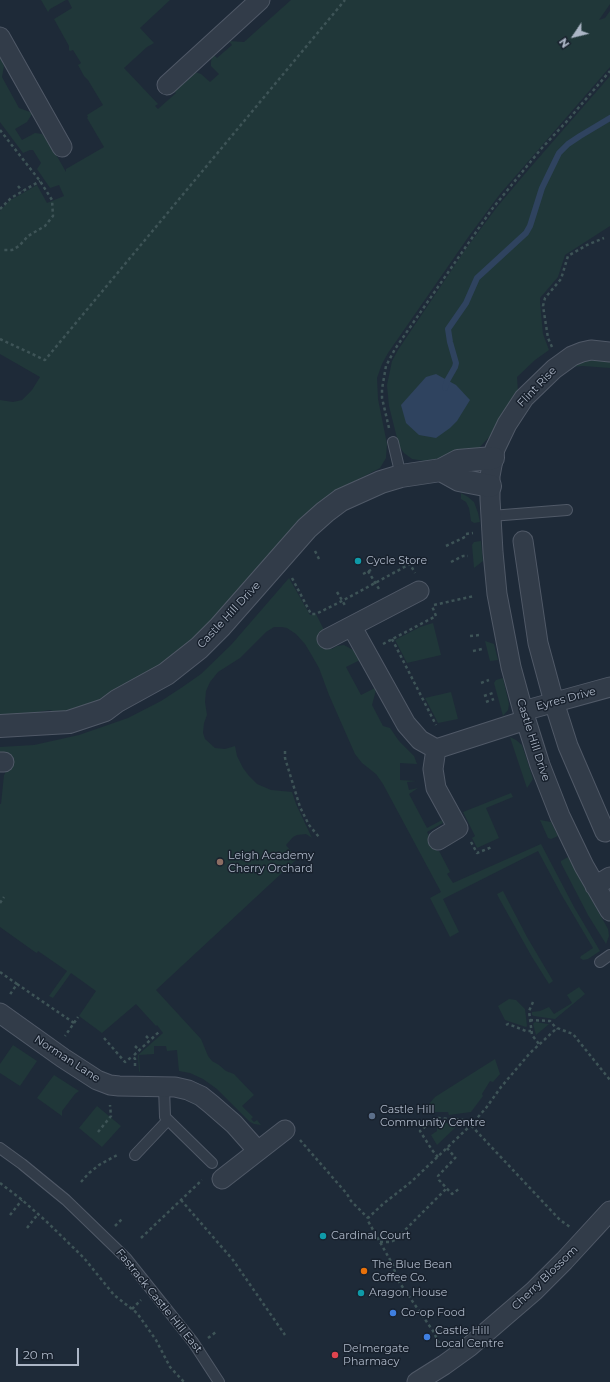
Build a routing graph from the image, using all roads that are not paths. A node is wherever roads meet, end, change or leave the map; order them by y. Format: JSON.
{"nodes":[{"id":1,"x":260,"y":0,"type":"edge"},
{"id":2,"x":0,"y":37,"type":"edge"},
{"id":3,"x":167,"y":85,"type":"dead end"},
{"id":4,"x":62,"y":147,"type":"dead end"},
{"id":5,"x":610,"y":352,"type":"edge"},
{"id":6,"x":393,"y":442,"type":"road end"},
{"id":7,"x":493,"y":458,"type":"junction"},
{"id":8,"x":441,"y":470,"type":"junction"},
{"id":9,"x":401,"y":476,"type":"junction"},
{"id":10,"x":490,"y":486,"type":"junction"},
{"id":11,"x":566,"y":510,"type":"dead end"},
{"id":12,"x":491,"y":516,"type":"junction"},
{"id":13,"x":523,"y":541,"type":"dead end"},
{"id":14,"x":419,"y":591,"type":"dead end"},
{"id":15,"x":352,"y":626,"type":"junction"},
{"id":16,"x":327,"y":639,"type":"dead end"},
{"id":17,"x":610,"y":687,"type":"edge"},
{"id":18,"x":554,"y":702,"type":"junction"},
{"id":19,"x":524,"y":716,"type":"junction"},
{"id":20,"x":0,"y":726,"type":"edge"},
{"id":21,"x":436,"y":749,"type":"junction"},
{"id":22,"x":605,"y":832,"type":"dead end"},
{"id":23,"x":438,"y":840,"type":"dead end"},
{"id":24,"x":603,"y":882,"type":"edge"},
{"id":25,"x":610,"y":911,"type":"edge"},
{"id":26,"x":610,"y":955,"type":"edge"},
{"id":27,"x":600,"y":962,"type":"dead end"},
{"id":28,"x":0,"y":1013,"type":"edge"},
{"id":29,"x":164,"y":1087,"type":"junction"},
{"id":30,"x":168,"y":1120,"type":"junction"},
{"id":31,"x":285,"y":1130,"type":"dead end"},
{"id":32,"x":0,"y":1148,"type":"edge"},
{"id":33,"x":258,"y":1151,"type":"junction"},
{"id":34,"x":130,"y":1153,"type":"road end"},
{"id":35,"x":212,"y":1163,"type":"dead end"},
{"id":36,"x":222,"y":1179,"type":"dead end"},
{"id":37,"x":610,"y":1211,"type":"edge"},
{"id":38,"x":422,"y":1381,"type":"edge"},
{"id":39,"x":219,"y":1382,"type":"edge"}],
"edges":[{"from":1,"to":3,"type":"street"},
{"from":2,"to":4,"type":"street"},
{"from":5,"to":7,"type":"street","name":"Flint Rise"},
{"from":6,"to":9,"type":"lane"},
{"from":7,"to":8,"type":"street","name":"Castle Hill Drive"},
{"from":7,"to":10,"type":"street","name":"Castle Hill Drive"},
{"from":8,"to":9,"type":"street","name":"Castle Hill Drive"},
{"from":8,"to":10,"type":"street"},
{"from":9,"to":20,"type":"street","name":"Castle Hill Drive"},
{"from":10,"to":12,"type":"street","name":"Castle Hill Drive"},
{"from":11,"to":12,"type":"lane"},
{"from":12,"to":19,"type":"street","name":"Castle Hill Drive"},
{"from":13,"to":18,"type":"street"},
{"from":14,"to":15,"type":"street"},
{"from":15,"to":16,"type":"street"},
{"from":15,"to":21,"type":"street"},
{"from":17,"to":18,"type":"street","name":"Eyres Drive"},
{"from":18,"to":19,"type":"street","name":"Eyres Drive"},
{"from":18,"to":22,"type":"street"},
{"from":19,"to":21,"type":"street","name":"Eyres Drive"},
{"from":19,"to":24,"type":"street","name":"Castle Hill Drive"},
{"from":21,"to":23,"type":"street"},
{"from":24,"to":25,"type":"street","name":"Castle Hill Drive"},
{"from":26,"to":27,"type":"lane"},
{"from":28,"to":29,"type":"street","name":"Norman Lane"},
{"from":29,"to":30,"type":"lane"},
{"from":29,"to":33,"type":"street","name":"Norman Lane"},
{"from":30,"to":34,"type":"lane"},
{"from":30,"to":35,"type":"lane"},
{"from":31,"to":33,"type":"street"},
{"from":32,"to":39,"type":"lane","name":"Fastrack Castle Hill East"},
{"from":33,"to":36,"type":"street"},
{"from":37,"to":38,"type":"street","name":"Cherry Blossom"}]}
